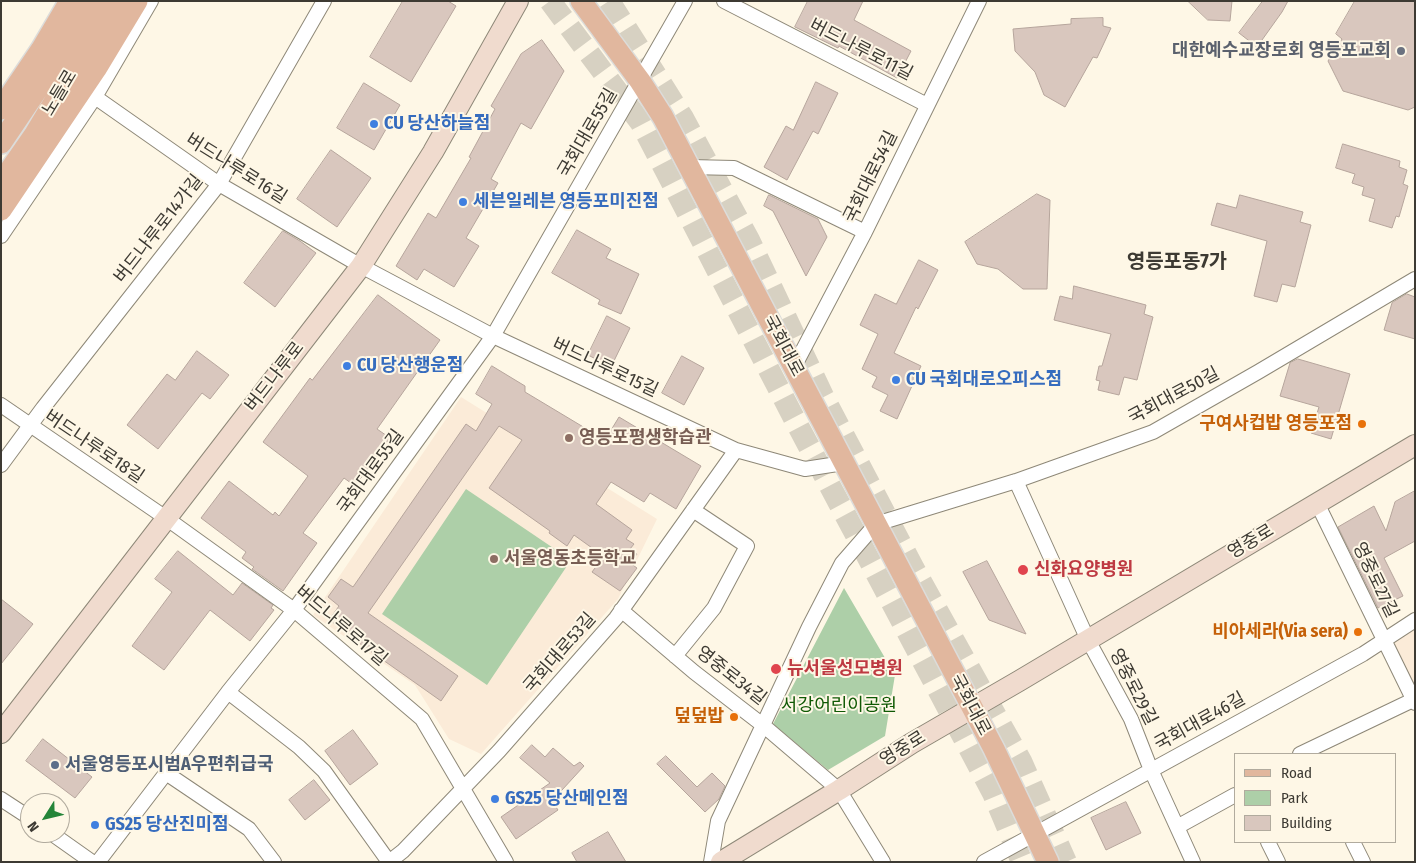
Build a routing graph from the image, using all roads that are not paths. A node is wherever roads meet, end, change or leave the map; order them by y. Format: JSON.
{"nodes":[{"id":1,"x":70,"y":1,"type":"edge"},
{"id":2,"x":93,"y":1,"type":"edge"},
{"id":3,"x":115,"y":1,"type":"edge"},
{"id":4,"x":137,"y":1,"type":"edge"},
{"id":5,"x":151,"y":1,"type":"edge"},
{"id":6,"x":324,"y":1,"type":"edge"},
{"id":7,"x":518,"y":1,"type":"edge"},
{"id":8,"x":581,"y":1,"type":"edge"},
{"id":9,"x":685,"y":1,"type":"edge"},
{"id":10,"x":724,"y":1,"type":"edge"},
{"id":11,"x":979,"y":1,"type":"edge"},
{"id":12,"x":640,"y":81,"type":"junction"},
{"id":13,"x":95,"y":97,"type":"junction"},
{"id":14,"x":928,"y":105,"type":"junction"},
{"id":15,"x":1,"y":109,"type":"edge"},
{"id":16,"x":1,"y":143,"type":"edge"},
{"id":17,"x":690,"y":167,"type":"junction"},
{"id":18,"x":1,"y":183,"type":"edge"},
{"id":19,"x":219,"y":184,"type":"junction"},
{"id":20,"x":1,"y":210,"type":"edge"},
{"id":21,"x":864,"y":232,"type":"junction"},
{"id":22,"x":1,"y":236,"type":"edge"},
{"id":23,"x":361,"y":266,"type":"junction"},
{"id":24,"x":1415,"y":279,"type":"edge"},
{"id":25,"x":493,"y":336,"type":"junction"},
{"id":26,"x":794,"y":367,"type":"junction"},
{"id":27,"x":1,"y":405,"type":"edge"},
{"id":28,"x":30,"y":426,"type":"junction"},
{"id":29,"x":1415,"y":445,"type":"edge"},
{"id":30,"x":736,"y":450,"type":"junction"},
{"id":31,"x":844,"y":463,"type":"junction"},
{"id":32,"x":1,"y":465,"type":"edge"},
{"id":33,"x":1016,"y":481,"type":"junction"},
{"id":34,"x":1317,"y":503,"type":"junction"},
{"id":35,"x":693,"y":510,"type":"junction"},
{"id":36,"x":166,"y":518,"type":"junction"},
{"id":37,"x":876,"y":524,"type":"junction"},
{"id":38,"x":294,"y":610,"type":"junction"},
{"id":39,"x":621,"y":610,"type":"junction"},
{"id":40,"x":1415,"y":620,"type":"edge"},
{"id":41,"x":1088,"y":640,"type":"junction"},
{"id":42,"x":1384,"y":641,"type":"junction"},
{"id":43,"x":675,"y":656,"type":"junction"},
{"id":44,"x":228,"y":692,"type":"junction"},
{"id":45,"x":1414,"y":701,"type":"edge"},
{"id":46,"x":972,"y":708,"type":"junction"},
{"id":47,"x":764,"y":726,"type":"junction"},
{"id":48,"x":1,"y":733,"type":"edge"},
{"id":49,"x":1305,"y":753,"type":"edge"},
{"id":50,"x":1151,"y":770,"type":"junction"},
{"id":51,"x":166,"y":774,"type":"junction"},
{"id":52,"x":463,"y":789,"type":"junction"},
{"id":53,"x":839,"y":790,"type":"junction"},
{"id":54,"x":1234,"y":796,"type":"edge"},
{"id":55,"x":1,"y":798,"type":"edge"},
{"id":56,"x":20,"y":811,"type":"edge"},
{"id":57,"x":1177,"y":827,"type":"junction"},
{"id":58,"x":1034,"y":834,"type":"junction"},
{"id":59,"x":65,"y":843,"type":"edge"},
{"id":60,"x":1268,"y":843,"type":"edge"},
{"id":61,"x":1354,"y":843,"type":"edge"},
{"id":62,"x":92,"y":862,"type":"edge"},
{"id":63,"x":98,"y":862,"type":"edge"},
{"id":64,"x":274,"y":862,"type":"edge"},
{"id":65,"x":506,"y":862,"type":"edge"},
{"id":66,"x":711,"y":862,"type":"edge"},
{"id":67,"x":721,"y":862,"type":"edge"},
{"id":68,"x":883,"y":862,"type":"edge"},
{"id":69,"x":984,"y":862,"type":"edge"},
{"id":70,"x":1048,"y":862,"type":"edge"},
{"id":71,"x":1193,"y":862,"type":"edge"},
{"id":72,"x":1278,"y":862,"type":"edge"},
{"id":73,"x":1363,"y":862,"type":"edge"}],
"edges":[{"from":1,"to":15,"type":"main road"},
{"from":2,"to":16,"type":"main road","name":"노들로"},
{"from":3,"to":18,"type":"main road","name":"노들로"},
{"from":4,"to":20,"type":"main road"},
{"from":5,"to":13,"type":"street"},
{"from":6,"to":19,"type":"street","name":"버드나루로14가길"},
{"from":7,"to":23,"type":"main road","name":"버드나루로"},
{"from":8,"to":12,"type":"main road","name":"국회대로"},
{"from":9,"to":12,"type":"street","name":"국회대로55길"},
{"from":10,"to":14,"type":"street","name":"버드나루로11길"},
{"from":11,"to":14,"type":"street","name":"국회대로54길"},
{"from":12,"to":17,"type":"main road","name":"국회대로"},
{"from":12,"to":25,"type":"street","name":"국회대로55길"},
{"from":13,"to":19,"type":"street","name":"버드나루로16길"},
{"from":13,"to":22,"type":"street"},
{"from":14,"to":21,"type":"street","name":"국회대로54길"},
{"from":17,"to":21,"type":"street"},
{"from":17,"to":26,"type":"main road","name":"국회대로"},
{"from":19,"to":23,"type":"street","name":"버드나루로16길"},
{"from":19,"to":28,"type":"street","name":"버드나루로14가길"},
{"from":21,"to":26,"type":"street","name":"국회대로54길"},
{"from":23,"to":25,"type":"street","name":"버드나루로15길"},
{"from":23,"to":36,"type":"main road","name":"버드나루로"},
{"from":24,"to":33,"type":"street","name":"국회대로50길"},
{"from":25,"to":30,"type":"street","name":"버드나루로15길"},
{"from":25,"to":38,"type":"street","name":"국회대로55길"},
{"from":26,"to":31,"type":"main road","name":"국회대로"},
{"from":27,"to":28,"type":"street","name":"버드나루로18길"},
{"from":28,"to":32,"type":"street","name":"버드나루로14가길"},
{"from":28,"to":36,"type":"street","name":"버드나루로18길"},
{"from":29,"to":34,"type":"main road","name":"영중로"},
{"from":30,"to":31,"type":"street","name":"버드나루로15길"},
{"from":30,"to":35,"type":"street","name":"국회대로53길"},
{"from":31,"to":37,"type":"main road","name":"국회대로"},
{"from":33,"to":37,"type":"street","name":"국회대로50길"},
{"from":33,"to":41,"type":"street"},
{"from":34,"to":41,"type":"main road","name":"영중로"},
{"from":34,"to":42,"type":"street","name":"영중로27길"},
{"from":35,"to":39,"type":"street","name":"국회대로53길"},
{"from":35,"to":43,"type":"street","name":"영중로34길"},
{"from":36,"to":38,"type":"street","name":"버드나루로17길"},
{"from":36,"to":48,"type":"main road","name":"버드나루로"},
{"from":37,"to":46,"type":"main road","name":"국회대로"},
{"from":37,"to":47,"type":"street","name":"영중로34길"},
{"from":38,"to":44,"type":"street","name":"국회대로55길"},
{"from":38,"to":52,"type":"street","name":"버드나루로17길"},
{"from":39,"to":43,"type":"street","name":"영중로34길"},
{"from":39,"to":52,"type":"street","name":"국회대로53길"},
{"from":40,"to":42,"type":"street","name":"국회대로46길"},
{"from":41,"to":46,"type":"main road","name":"영중로"},
{"from":41,"to":50,"type":"street","name":"영중로29길"},
{"from":42,"to":45,"type":"street","name":"영중로27길"},
{"from":42,"to":50,"type":"street","name":"국회대로46길"},
{"from":43,"to":47,"type":"street","name":"영중로34길"},
{"from":44,"to":51,"type":"street","name":"국회대로55길"},
{"from":44,"to":52,"type":"street","name":"국회대로53길"},
{"from":45,"to":49,"type":"street","name":"영중로27길"},
{"from":46,"to":53,"type":"main road","name":"영중로"},
{"from":46,"to":58,"type":"main road","name":"국회대로"},
{"from":47,"to":53,"type":"street","name":"영중로34길"},
{"from":47,"to":66,"type":"street"},
{"from":50,"to":57,"type":"street","name":"영중로29길"},
{"from":50,"to":58,"type":"street","name":"국회대로46길"},
{"from":51,"to":63,"type":"street","name":"국회대로55길"},
{"from":51,"to":64,"type":"street"},
{"from":52,"to":65,"type":"street","name":"버드나루로17길"},
{"from":53,"to":67,"type":"main road","name":"영중로"},
{"from":53,"to":68,"type":"street","name":"영중로34길"},
{"from":54,"to":57,"type":"street"},
{"from":55,"to":56,"type":"street"},
{"from":57,"to":71,"type":"street","name":"영중로29길"},
{"from":58,"to":69,"type":"street"},
{"from":58,"to":70,"type":"main road","name":"국회대로"},
{"from":59,"to":62,"type":"street"},
{"from":60,"to":72,"type":"street"},
{"from":61,"to":73,"type":"street"}]}
